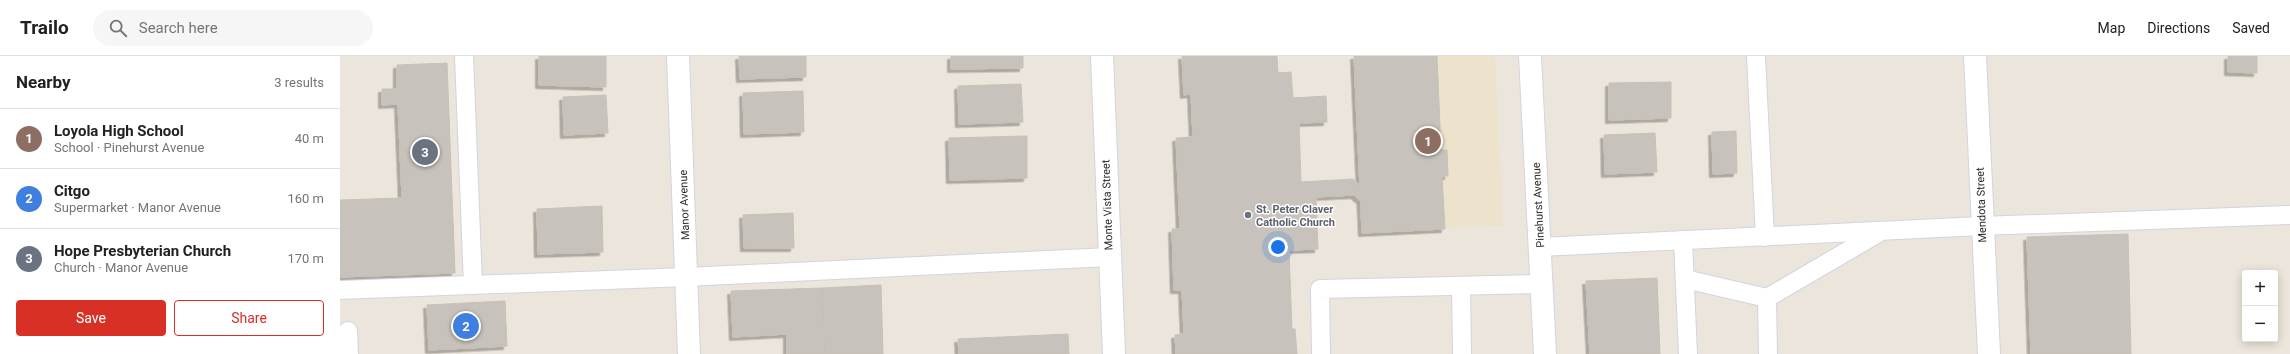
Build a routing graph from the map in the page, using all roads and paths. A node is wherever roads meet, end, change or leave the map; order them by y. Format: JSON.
{"nodes":[{"id":1,"x":464,"y":56,"type":"edge"},
{"id":2,"x":678,"y":56,"type":"edge"},
{"id":3,"x":1102,"y":56,"type":"edge"},
{"id":4,"x":1530,"y":56,"type":"edge"},
{"id":5,"x":1756,"y":56,"type":"edge"},
{"id":6,"x":1975,"y":56,"type":"edge"},
{"id":7,"x":2290,"y":215,"type":"edge"},
{"id":8,"x":1981,"y":226,"type":"junction"},
{"id":9,"x":1883,"y":230,"type":"junction"},
{"id":10,"x":1765,"y":237,"type":"junction"},
{"id":11,"x":1683,"y":240,"type":"junction"},
{"id":12,"x":1540,"y":247,"type":"junction"},
{"id":13,"x":1109,"y":257,"type":"junction"},
{"id":14,"x":686,"y":277,"type":"junction"},
{"id":15,"x":1685,"y":279,"type":"junction"},
{"id":16,"x":1541,"y":284,"type":"junction"},
{"id":17,"x":473,"y":285,"type":"junction"},
{"id":18,"x":1461,"y":286,"type":"junction"},
{"id":19,"x":340,"y":290,"type":"edge"},
{"id":20,"x":1767,"y":298,"type":"junction"},
{"id":21,"x":348,"y":331,"type":"dead end"},
{"id":22,"x":349,"y":354,"type":"edge"},
{"id":23,"x":689,"y":354,"type":"edge"},
{"id":24,"x":1114,"y":354,"type":"edge"},
{"id":25,"x":1321,"y":354,"type":"edge"},
{"id":26,"x":1462,"y":354,"type":"edge"},
{"id":27,"x":1545,"y":354,"type":"edge"},
{"id":28,"x":1688,"y":354,"type":"edge"},
{"id":29,"x":1768,"y":354,"type":"edge"},
{"id":30,"x":1989,"y":354,"type":"edge"}],
"edges":[{"from":1,"to":17,"type":"lane"},
{"from":2,"to":14,"type":"street","name":"Manor Avenue"},
{"from":3,"to":13,"type":"street","name":"Monte Vista Street"},
{"from":4,"to":12,"type":"street","name":"Pinehurst Avenue"},
{"from":5,"to":10,"type":"lane"},
{"from":6,"to":8,"type":"street","name":"Mendota Street"},
{"from":7,"to":8,"type":"lane"},
{"from":8,"to":9,"type":"lane"},
{"from":8,"to":30,"type":"street","name":"Mendota Street"},
{"from":9,"to":10,"type":"lane"},
{"from":9,"to":20,"type":"lane"},
{"from":10,"to":11,"type":"lane"},
{"from":11,"to":12,"type":"lane"},
{"from":11,"to":15,"type":"lane"},
{"from":12,"to":16,"type":"street","name":"Pinehurst Avenue"},
{"from":13,"to":14,"type":"lane"},
{"from":13,"to":24,"type":"street","name":"Monte Vista Street"},
{"from":14,"to":17,"type":"lane"},
{"from":14,"to":23,"type":"street","name":"Manor Avenue"},
{"from":15,"to":20,"type":"lane"},
{"from":15,"to":28,"type":"lane"},
{"from":16,"to":18,"type":"lane"},
{"from":16,"to":27,"type":"street","name":"Pinehurst Avenue"},
{"from":17,"to":19,"type":"lane"},
{"from":18,"to":25,"type":"lane"},
{"from":18,"to":26,"type":"lane"},
{"from":20,"to":29,"type":"lane"},
{"from":21,"to":22,"type":"lane"}]}
